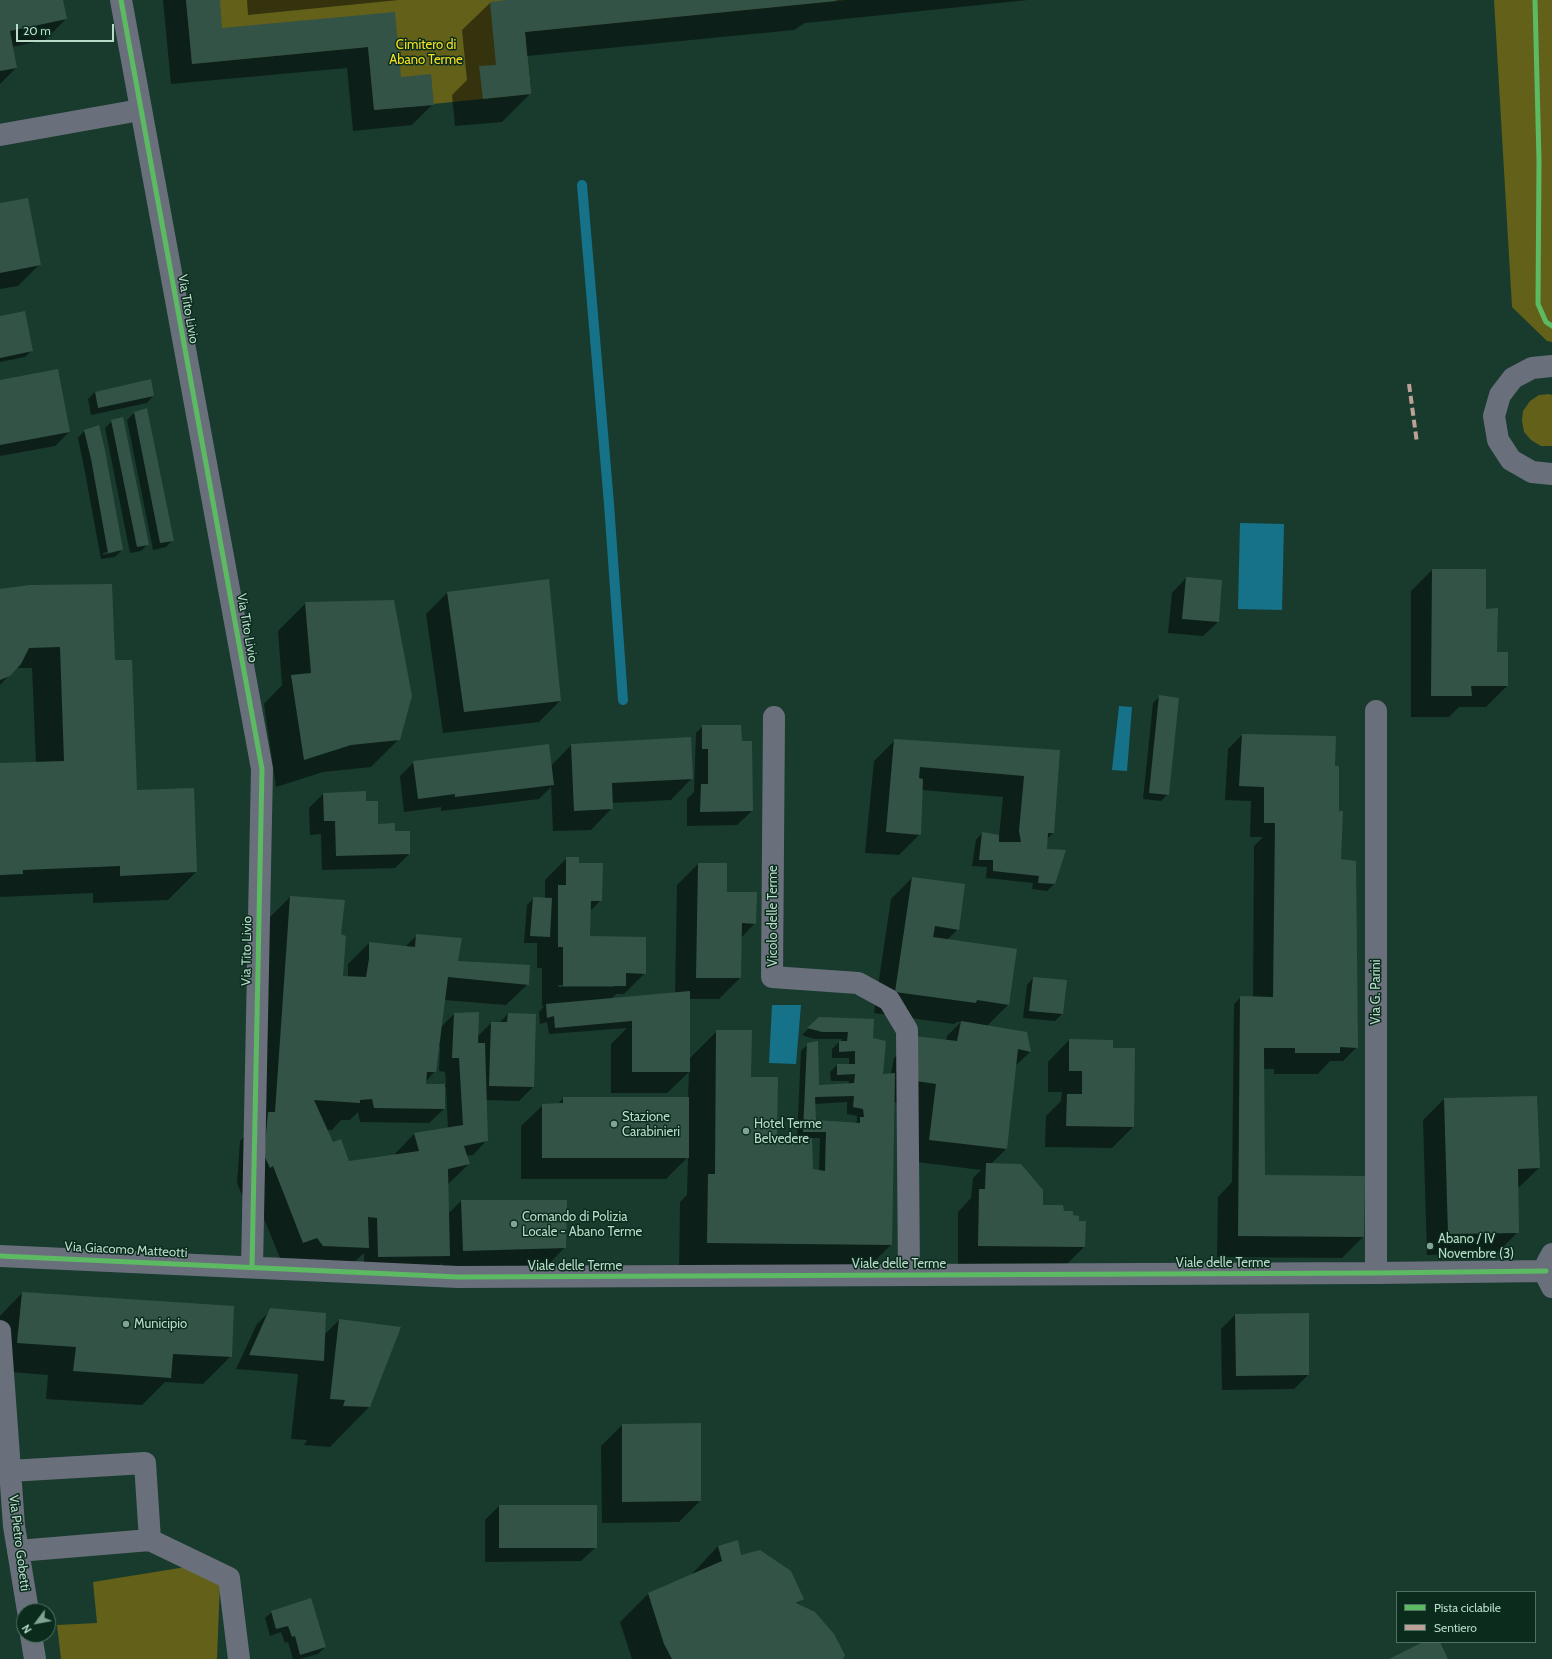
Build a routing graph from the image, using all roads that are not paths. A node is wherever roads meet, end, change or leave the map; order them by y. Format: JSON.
{"nodes":[{"id":1,"x":121,"y":0,"type":"edge"},
{"id":2,"x":140,"y":110,"type":"junction"},
{"id":3,"x":0,"y":135,"type":"edge"},
{"id":4,"x":1552,"y":366,"type":"edge"},
{"id":5,"x":1552,"y":474,"type":"edge"},
{"id":6,"x":1376,"y":711,"type":"dead end"},
{"id":7,"x":774,"y":717,"type":"dead end"},
{"id":8,"x":0,"y":1256,"type":"edge"},
{"id":9,"x":252,"y":1267,"type":"junction"},
{"id":10,"x":1550,"y":1270,"type":"edge"},
{"id":11,"x":1376,"y":1273,"type":"junction"},
{"id":12,"x":909,"y":1275,"type":"junction"},
{"id":13,"x":0,"y":1331,"type":"edge"},
{"id":14,"x":10,"y":1470,"type":"junction"},
{"id":15,"x":150,"y":1540,"type":"junction"},
{"id":16,"x":18,"y":1552,"type":"junction"},
{"id":17,"x":27,"y":1603,"type":"edge"},
{"id":18,"x":32,"y":1643,"type":"edge"},
{"id":19,"x":35,"y":1659,"type":"edge"},
{"id":20,"x":239,"y":1659,"type":"edge"}],
"edges":[{"from":1,"to":2,"type":"street","name":"Via Tito Livio"},
{"from":2,"to":3,"type":"street"},
{"from":2,"to":9,"type":"street","name":"Via Tito Livio"},
{"from":4,"to":5,"type":"street"},
{"from":6,"to":11,"type":"street","name":"Via G. Parini"},
{"from":7,"to":12,"type":"street","name":"Vicolo delle Terme"},
{"from":8,"to":9,"type":"street","name":"Via Giacomo Matteotti"},
{"from":9,"to":12,"type":"street","name":"Viale delle Terme"},
{"from":10,"to":11,"type":"street","name":"Viale delle Terme"},
{"from":11,"to":12,"type":"street","name":"Viale delle Terme"},
{"from":13,"to":14,"type":"street","name":"Via Pietro Gobetti"},
{"from":14,"to":15,"type":"street"},
{"from":14,"to":16,"type":"street","name":"Via Pietro Gobetti"},
{"from":15,"to":16,"type":"street"},
{"from":15,"to":20,"type":"street"},
{"from":16,"to":17,"type":"street","name":"Via Pietro Gobetti"},
{"from":18,"to":19,"type":"street"}]}
